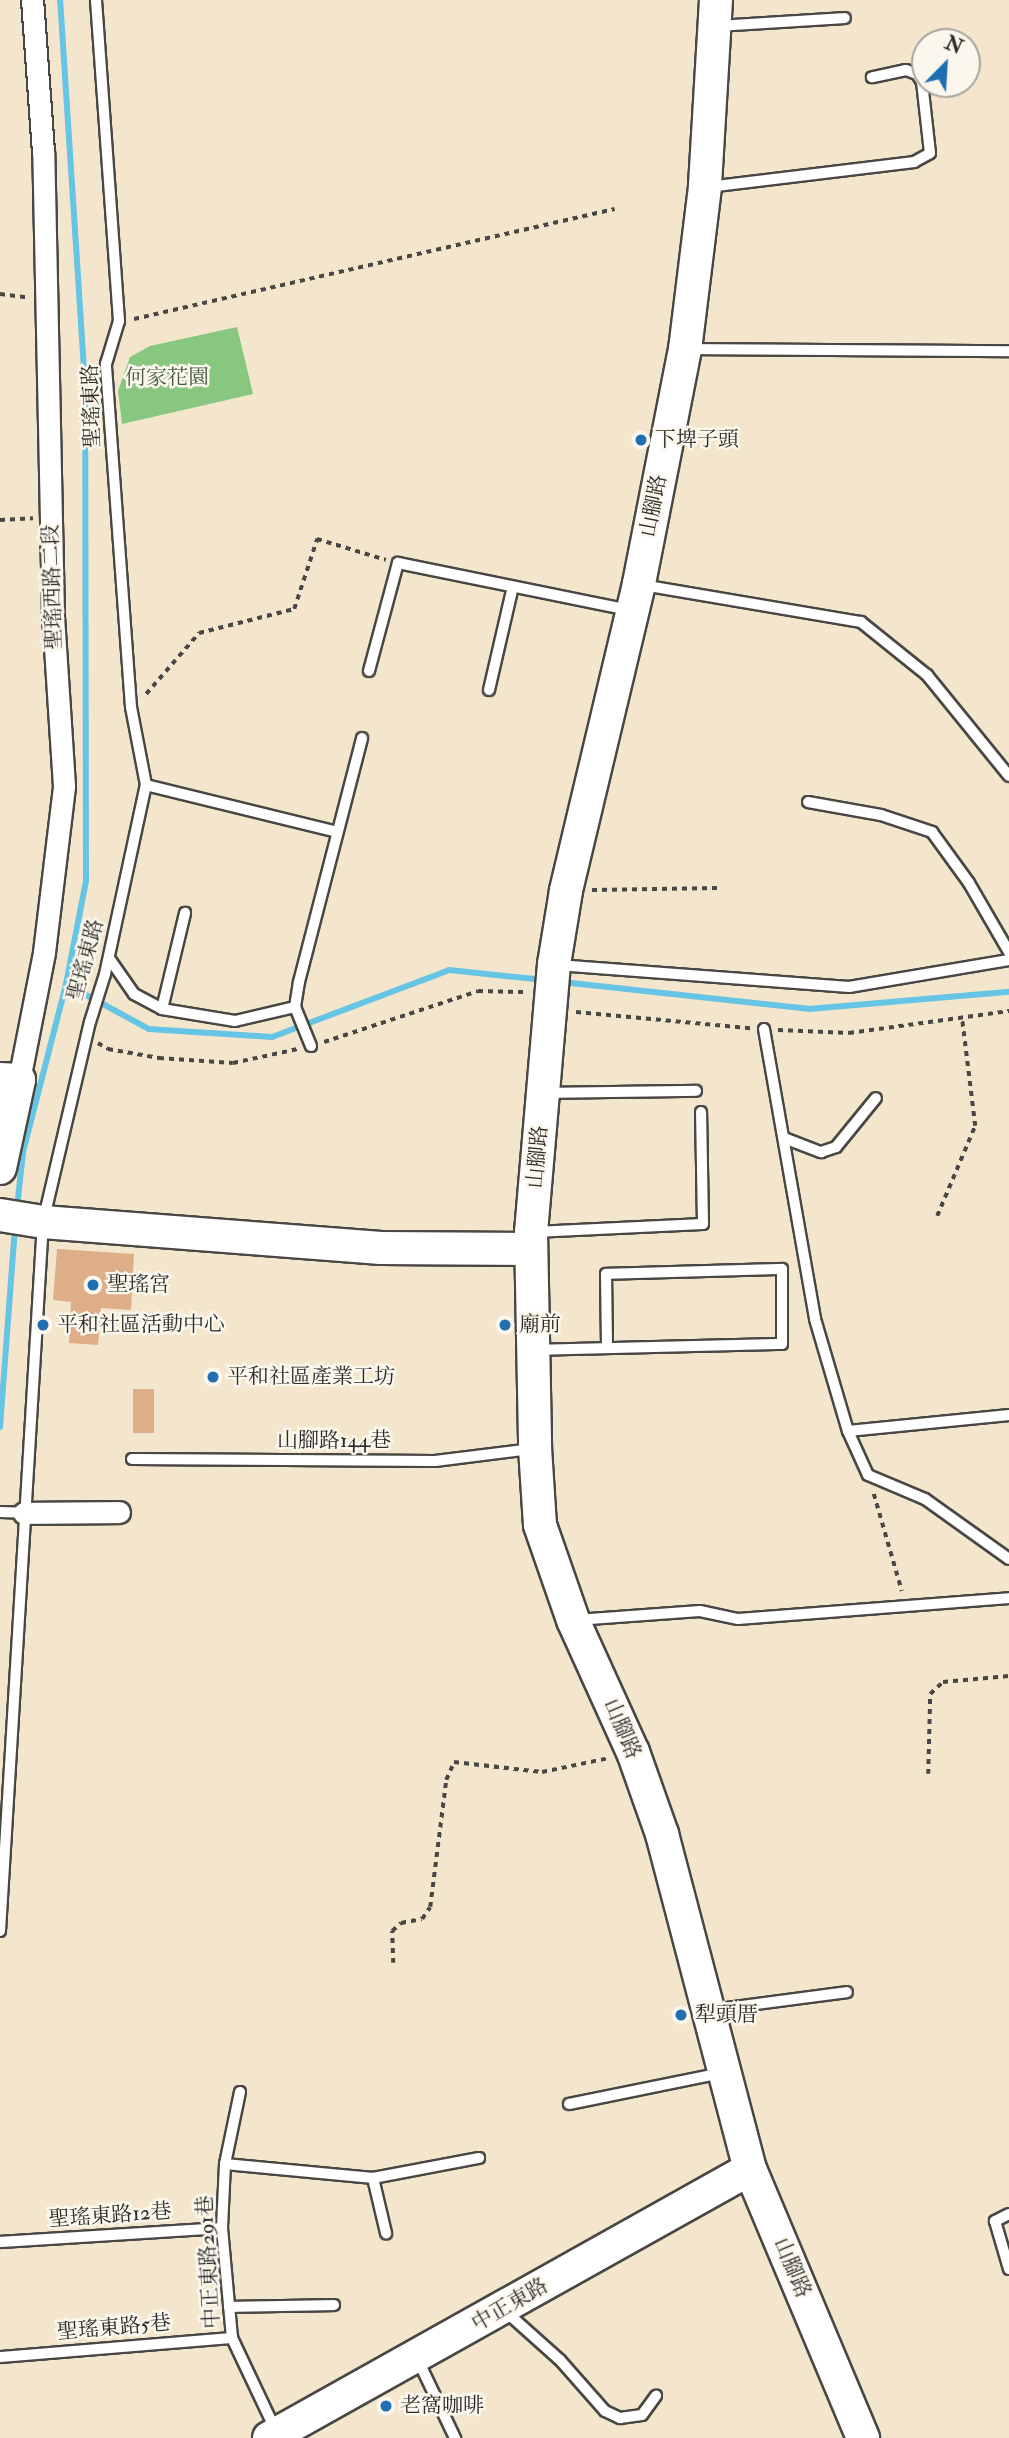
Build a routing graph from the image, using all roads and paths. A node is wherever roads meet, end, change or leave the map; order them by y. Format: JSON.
{"nodes":[{"id":1,"x":32,"y":0,"type":"edge"},
{"id":2,"x":96,"y":0,"type":"edge"},
{"id":3,"x":716,"y":13,"type":"edge"},
{"id":4,"x":845,"y":18,"type":"dead end"},
{"id":5,"x":872,"y":77,"type":"dead end"},
{"id":6,"x":705,"y":187,"type":"junction"},
{"id":7,"x":615,"y":209,"type":"dead end"},
{"id":8,"x":0,"y":294,"type":"edge"},
{"id":9,"x":43,"y":300,"type":"junction"},
{"id":10,"x":118,"y":321,"type":"junction"},
{"id":11,"x":685,"y":349,"type":"junction"},
{"id":12,"x":1009,"y":351,"type":"edge"},
{"id":13,"x":50,"y":517,"type":"junction"},
{"id":14,"x":0,"y":520,"type":"edge"},
{"id":15,"x":398,"y":563,"type":"junction"},
{"id":16,"x":512,"y":590,"type":"junction"},
{"id":17,"x":636,"y":597,"type":"junction"},
{"id":18,"x":369,"y":671,"type":"dead end"},
{"id":19,"x":489,"y":690,"type":"dead end"},
{"id":20,"x":131,"y":707,"type":"junction"},
{"id":21,"x":362,"y":738,"type":"dead end"},
{"id":22,"x":1009,"y":776,"type":"edge"},
{"id":23,"x":146,"y":785,"type":"junction"},
{"id":24,"x":808,"y":802,"type":"dead end"},
{"id":25,"x":337,"y":832,"type":"junction"},
{"id":26,"x":719,"y":888,"type":"dead end"},
{"id":27,"x":566,"y":891,"type":"junction"},
{"id":28,"x":185,"y":913,"type":"dead end"},
{"id":29,"x":1009,"y":952,"type":"edge"},
{"id":30,"x":109,"y":958,"type":"junction"},
{"id":31,"x":1009,"y":960,"type":"edge"},
{"id":32,"x":553,"y":980,"type":"junction"},
{"id":33,"x":295,"y":1007,"type":"junction"},
{"id":34,"x":162,"y":1009,"type":"junction"},
{"id":35,"x":962,"y":1019,"type":"dead end"},
{"id":36,"x":764,"y":1029,"type":"dead end"},
{"id":37,"x":311,"y":1046,"type":"dead end"},
{"id":38,"x":10,"y":1080,"type":"edge"},
{"id":39,"x":696,"y":1091,"type":"dead end"},
{"id":40,"x":544,"y":1093,"type":"junction"},
{"id":41,"x":876,"y":1098,"type":"dead end"},
{"id":42,"x":701,"y":1112,"type":"dead end"},
{"id":43,"x":784,"y":1138,"type":"junction"},
{"id":44,"x":0,"y":1168,"type":"edge"},
{"id":45,"x":0,"y":1214,"type":"edge"},
{"id":46,"x":937,"y":1216,"type":"dead end"},
{"id":47,"x":39,"y":1221,"type":"junction"},
{"id":48,"x":531,"y":1240,"type":"junction"},
{"id":49,"x":607,"y":1346,"type":"junction"},
{"id":50,"x":535,"y":1350,"type":"junction"},
{"id":51,"x":1009,"y":1415,"type":"edge"},
{"id":52,"x":848,"y":1431,"type":"junction"},
{"id":53,"x":535,"y":1448,"type":"junction"},
{"id":54,"x":132,"y":1459,"type":"dead end"},
{"id":55,"x":868,"y":1475,"type":"junction"},
{"id":56,"x":0,"y":1512,"type":"edge"},
{"id":57,"x":119,"y":1512,"type":"dead end"},
{"id":58,"x":24,"y":1513,"type":"junction"},
{"id":59,"x":1009,"y":1559,"type":"edge"},
{"id":60,"x":1009,"y":1598,"type":"edge"},
{"id":61,"x":906,"y":1608,"type":"junction"},
{"id":62,"x":573,"y":1620,"type":"junction"},
{"id":63,"x":1009,"y":1676,"type":"edge"},
{"id":64,"x":633,"y":1752,"type":"junction"},
{"id":65,"x":928,"y":1774,"type":"dead end"},
{"id":66,"x":0,"y":1931,"type":"edge"},
{"id":67,"x":394,"y":1963,"type":"dead end"},
{"id":68,"x":847,"y":1992,"type":"dead end"},
{"id":69,"x":706,"y":2010,"type":"junction"},
{"id":70,"x":721,"y":2073,"type":"junction"},
{"id":71,"x":240,"y":2092,"type":"dead end"},
{"id":72,"x":569,"y":2104,"type":"dead end"},
{"id":73,"x":479,"y":2158,"type":"dead end"},
{"id":74,"x":225,"y":2164,"type":"junction"},
{"id":75,"x":750,"y":2169,"type":"junction"},
{"id":76,"x":373,"y":2178,"type":"junction"},
{"id":77,"x":1009,"y":2214,"type":"edge"},
{"id":78,"x":222,"y":2228,"type":"junction"},
{"id":79,"x":386,"y":2233,"type":"dead end"},
{"id":80,"x":0,"y":2242,"type":"edge"},
{"id":81,"x":1009,"y":2269,"type":"edge"},
{"id":82,"x":334,"y":2305,"type":"dead end"},
{"id":83,"x":229,"y":2307,"type":"junction"},
{"id":84,"x":504,"y":2310,"type":"junction"},
{"id":85,"x":232,"y":2338,"type":"junction"},
{"id":86,"x":0,"y":2357,"type":"edge"},
{"id":87,"x":417,"y":2358,"type":"junction"},
{"id":88,"x":656,"y":2396,"type":"dead end"},
{"id":89,"x":273,"y":2436,"type":"edge"},
{"id":90,"x":455,"y":2438,"type":"edge"},
{"id":91,"x":863,"y":2438,"type":"edge"}],
"edges":[{"from":1,"to":9,"type":"street","name":"聖瑤西路二段"},
{"from":2,"to":10,"type":"lane","name":"聖瑤東路"},
{"from":3,"to":4,"type":"lane"},
{"from":3,"to":6,"type":"main road","name":"山腳路"},
{"from":5,"to":6,"type":"lane"},
{"from":6,"to":11,"type":"main road","name":"山腳路"},
{"from":7,"to":10,"type":"path"},
{"from":8,"to":9,"type":"path"},
{"from":9,"to":13,"type":"street","name":"聖瑤西路二段"},
{"from":10,"to":20,"type":"lane","name":"聖瑤東路"},
{"from":11,"to":12,"type":"lane"},
{"from":11,"to":17,"type":"main road","name":"山腳路"},
{"from":13,"to":14,"type":"path"},
{"from":13,"to":38,"type":"street","name":"聖瑤西路二段"},
{"from":15,"to":16,"type":"lane"},
{"from":15,"to":18,"type":"lane"},
{"from":15,"to":20,"type":"path"},
{"from":16,"to":17,"type":"lane"},
{"from":16,"to":19,"type":"lane"},
{"from":17,"to":22,"type":"lane"},
{"from":17,"to":27,"type":"main road","name":"山腳路"},
{"from":20,"to":23,"type":"lane","name":"聖瑤東路"},
{"from":21,"to":25,"type":"lane"},
{"from":23,"to":25,"type":"lane"},
{"from":23,"to":30,"type":"lane","name":"聖瑤東路"},
{"from":24,"to":29,"type":"lane"},
{"from":25,"to":33,"type":"lane"},
{"from":26,"to":27,"type":"path"},
{"from":27,"to":32,"type":"main road","name":"山腳路"},
{"from":28,"to":34,"type":"lane"},
{"from":30,"to":34,"type":"lane"},
{"from":30,"to":47,"type":"lane","name":"聖瑤東路"},
{"from":31,"to":32,"type":"lane"},
{"from":32,"to":40,"type":"main road","name":"山腳路"},
{"from":33,"to":34,"type":"lane"},
{"from":33,"to":37,"type":"lane"},
{"from":35,"to":46,"type":"path"},
{"from":36,"to":43,"type":"lane"},
{"from":38,"to":44,"type":"main road","name":"聖瑤西路二段"},
{"from":39,"to":40,"type":"lane"},
{"from":40,"to":48,"type":"main road","name":"山腳路"},
{"from":41,"to":43,"type":"lane"},
{"from":42,"to":48,"type":"lane"},
{"from":43,"to":52,"type":"lane"},
{"from":45,"to":47,"type":"main road"},
{"from":47,"to":48,"type":"main road"},
{"from":47,"to":58,"type":"lane","name":"聖瑤東路"},
{"from":48,"to":50,"type":"main road","name":"山腳路"},
{"from":49,"to":49,"type":"lane"},
{"from":49,"to":50,"type":"lane"},
{"from":50,"to":53,"type":"main road","name":"山腳路"},
{"from":51,"to":52,"type":"lane"},
{"from":52,"to":55,"type":"lane"},
{"from":53,"to":54,"type":"lane","name":"山腳路144巷"},
{"from":53,"to":62,"type":"main road","name":"山腳路"},
{"from":55,"to":59,"type":"lane"},
{"from":55,"to":61,"type":"path"},
{"from":56,"to":58,"type":"lane"},
{"from":57,"to":58,"type":"street"},
{"from":58,"to":66,"type":"lane","name":"聖瑤東路"},
{"from":60,"to":61,"type":"lane"},
{"from":61,"to":62,"type":"lane"},
{"from":62,"to":64,"type":"main road","name":"山腳路"},
{"from":63,"to":65,"type":"path"},
{"from":64,"to":67,"type":"path"},
{"from":64,"to":69,"type":"main road","name":"山腳路"},
{"from":68,"to":69,"type":"lane"},
{"from":69,"to":70,"type":"main road","name":"山腳路"},
{"from":70,"to":72,"type":"lane"},
{"from":70,"to":75,"type":"main road","name":"山腳路"},
{"from":71,"to":74,"type":"lane","name":"中正東路291巷"},
{"from":73,"to":76,"type":"lane"},
{"from":74,"to":76,"type":"lane"},
{"from":74,"to":78,"type":"lane","name":"中正東路291巷"},
{"from":75,"to":84,"type":"main road","name":"中正東路"},
{"from":75,"to":91,"type":"main road","name":"山腳路"},
{"from":76,"to":79,"type":"lane"},
{"from":77,"to":81,"type":"lane"},
{"from":78,"to":80,"type":"lane","name":"聖瑤東路12巷"},
{"from":78,"to":83,"type":"lane","name":"中正東路291巷"},
{"from":82,"to":83,"type":"lane"},
{"from":83,"to":85,"type":"lane","name":"中正東路291巷"},
{"from":84,"to":87,"type":"main road","name":"中正東路"},
{"from":84,"to":88,"type":"lane"},
{"from":85,"to":86,"type":"lane","name":"聖瑤東路5巷"},
{"from":85,"to":89,"type":"lane","name":"中正東路291巷"},
{"from":87,"to":89,"type":"main road","name":"中正東路"},
{"from":87,"to":90,"type":"lane"}]}
